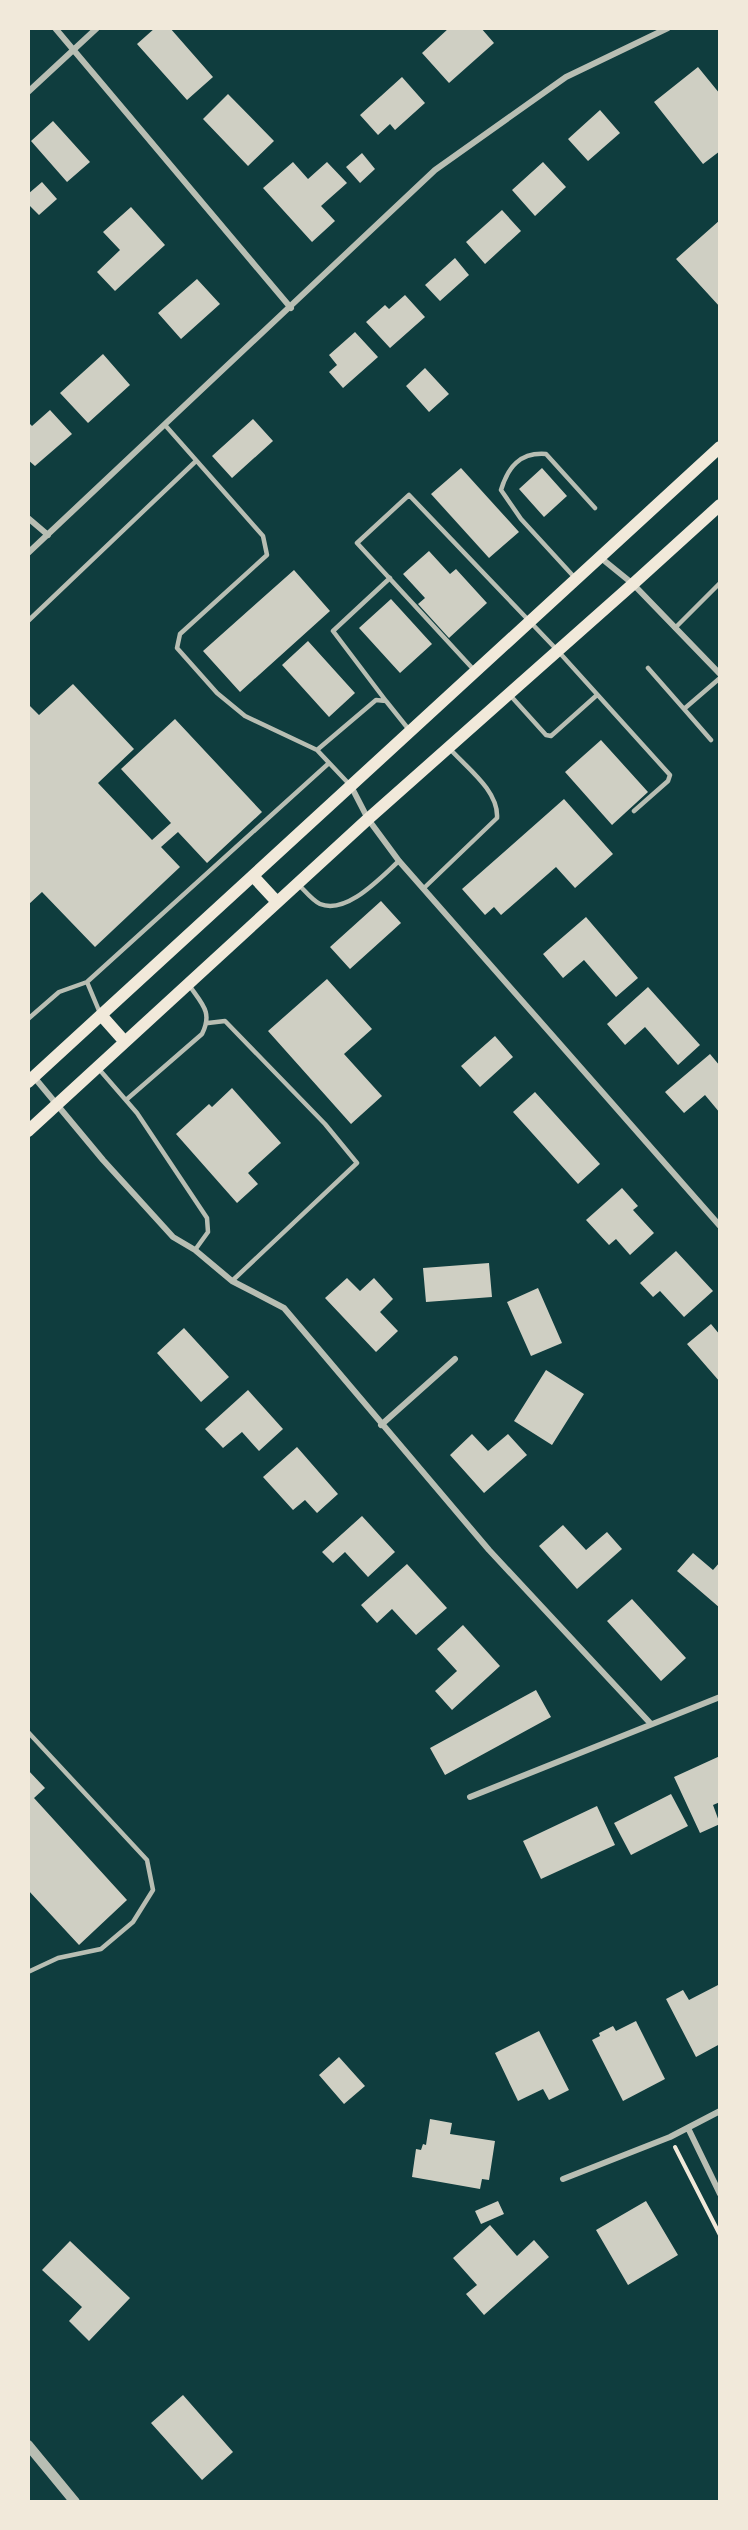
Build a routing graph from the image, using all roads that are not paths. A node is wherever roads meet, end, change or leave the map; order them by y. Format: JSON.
{"nodes":[{"id":1,"x":55,"y":28,"type":"edge"},
{"id":2,"x":97,"y":28,"type":"edge"},
{"id":3,"x":668,"y":28,"type":"edge"},
{"id":4,"x":74,"y":50,"type":"junction"},
{"id":5,"x":28,"y":92,"type":"edge"},
{"id":6,"x":291,"y":308,"type":"junction"},
{"id":7,"x":165,"y":425,"type":"junction"},
{"id":8,"x":720,"y":447,"type":"edge"},
{"id":9,"x":196,"y":461,"type":"junction"},
{"id":10,"x":720,"y":505,"type":"edge"},
{"id":11,"x":595,"y":508,"type":"dead end"},
{"id":12,"x":28,"y":518,"type":"edge"},
{"id":13,"x":48,"y":535,"type":"junction"},
{"id":14,"x":28,"y":553,"type":"edge"},
{"id":15,"x":601,"y":558,"type":"junction"},
{"id":16,"x":390,"y":578,"type":"junction"},
{"id":17,"x":576,"y":579,"type":"junction"},
{"id":18,"x":720,"y":583,"type":"edge"},
{"id":19,"x":633,"y":584,"type":"junction"},
{"id":20,"x":28,"y":621,"type":"edge"},
{"id":21,"x":530,"y":621,"type":"junction"},
{"id":22,"x":674,"y":629,"type":"junction"},
{"id":23,"x":558,"y":651,"type":"junction"},
{"id":24,"x":648,"y":668,"type":"dead end"},
{"id":25,"x":475,"y":671,"type":"junction"},
{"id":26,"x":720,"y":676,"type":"edge"},
{"id":27,"x":509,"y":694,"type":"junction"},
{"id":28,"x":597,"y":695,"type":"junction"},
{"id":29,"x":386,"y":701,"type":"junction"},
{"id":30,"x":684,"y":709,"type":"junction"},
{"id":31,"x":410,"y":731,"type":"junction"},
{"id":32,"x":711,"y":740,"type":"dead end"},
{"id":33,"x":449,"y":748,"type":"junction"},
{"id":34,"x":317,"y":750,"type":"junction"},
{"id":35,"x":329,"y":763,"type":"junction"},
{"id":36,"x":351,"y":786,"type":"junction"},
{"id":37,"x":634,"y":811,"type":"dead end"},
{"id":38,"x":368,"y":819,"type":"junction"},
{"id":39,"x":399,"y":861,"type":"junction"},
{"id":40,"x":253,"y":876,"type":"junction"},
{"id":41,"x":297,"y":884,"type":"junction"},
{"id":42,"x":424,"y":888,"type":"junction"},
{"id":43,"x":277,"y":902,"type":"junction"},
{"id":44,"x":87,"y":982,"type":"junction"},
{"id":45,"x":188,"y":984,"type":"junction"},
{"id":46,"x":101,"y":1015,"type":"junction"},
{"id":47,"x":28,"y":1019,"type":"edge"},
{"id":48,"x":208,"y":1023,"type":"junction"},
{"id":49,"x":125,"y":1042,"type":"junction"},
{"id":50,"x":98,"y":1067,"type":"junction"},
{"id":51,"x":30,"y":1077,"type":"edge"},
{"id":52,"x":126,"y":1100,"type":"junction"},
{"id":53,"x":56,"y":1105,"type":"junction"},
{"id":54,"x":28,"y":1131,"type":"edge"},
{"id":55,"x":720,"y":1226,"type":"edge"},
{"id":56,"x":195,"y":1250,"type":"junction"},
{"id":57,"x":232,"y":1281,"type":"junction"},
{"id":58,"x":455,"y":1359,"type":"dead end"},
{"id":59,"x":381,"y":1425,"type":"junction"},
{"id":60,"x":720,"y":1697,"type":"edge"},
{"id":61,"x":651,"y":1724,"type":"junction"},
{"id":62,"x":28,"y":1732,"type":"edge"},
{"id":63,"x":470,"y":1797,"type":"dead end"},
{"id":64,"x":28,"y":1972,"type":"edge"},
{"id":65,"x":720,"y":2111,"type":"edge"},
{"id":66,"x":688,"y":2128,"type":"junction"},
{"id":67,"x":563,"y":2179,"type":"dead end"},
{"id":68,"x":720,"y":2194,"type":"edge"},
{"id":69,"x":28,"y":2445,"type":"edge"},
{"id":70,"x":75,"y":2502,"type":"edge"}],
"edges":[{"from":1,"to":4,"type":"street"},
{"from":2,"to":4,"type":"street"},
{"from":3,"to":6,"type":"street"},
{"from":4,"to":5,"type":"street"},
{"from":4,"to":6,"type":"street"},
{"from":6,"to":7,"type":"street"},
{"from":7,"to":9,"type":"lane"},
{"from":7,"to":13,"type":"street"},
{"from":8,"to":15,"type":"main road"},
{"from":9,"to":20,"type":"lane"},
{"from":9,"to":34,"type":"lane"},
{"from":10,"to":19,"type":"main road"},
{"from":11,"to":17,"type":"lane"},
{"from":12,"to":13,"type":"street"},
{"from":13,"to":14,"type":"street"},
{"from":15,"to":17,"type":"main road"},
{"from":15,"to":19,"type":"street"},
{"from":16,"to":21,"type":"lane"},
{"from":16,"to":25,"type":"lane"},
{"from":16,"to":29,"type":"lane"},
{"from":17,"to":21,"type":"main road"},
{"from":18,"to":22,"type":"lane"},
{"from":19,"to":22,"type":"street"},
{"from":19,"to":23,"type":"main road"},
{"from":21,"to":23,"type":"lane"},
{"from":21,"to":25,"type":"main road"},
{"from":22,"to":26,"type":"street"},
{"from":23,"to":27,"type":"main road"},
{"from":23,"to":28,"type":"lane"},
{"from":24,"to":30,"type":"lane"},
{"from":25,"to":31,"type":"main road"},
{"from":26,"to":30,"type":"lane"},
{"from":27,"to":28,"type":"lane"},
{"from":27,"to":33,"type":"main road"},
{"from":28,"to":37,"type":"lane"},
{"from":29,"to":31,"type":"lane"},
{"from":29,"to":34,"type":"lane"},
{"from":30,"to":32,"type":"lane"},
{"from":31,"to":36,"type":"main road"},
{"from":33,"to":38,"type":"main road"},
{"from":33,"to":42,"type":"lane"},
{"from":34,"to":35,"type":"lane"},
{"from":35,"to":36,"type":"lane"},
{"from":35,"to":44,"type":"lane"},
{"from":36,"to":38,"type":"street"},
{"from":36,"to":40,"type":"main road"},
{"from":38,"to":39,"type":"street"},
{"from":38,"to":41,"type":"main road"},
{"from":39,"to":41,"type":"lane"},
{"from":39,"to":42,"type":"street"},
{"from":40,"to":43,"type":"main road"},
{"from":40,"to":46,"type":"main road"},
{"from":41,"to":43,"type":"main road"},
{"from":42,"to":55,"type":"street"},
{"from":43,"to":45,"type":"main road"},
{"from":44,"to":46,"type":"lane"},
{"from":44,"to":47,"type":"lane"},
{"from":45,"to":48,"type":"lane"},
{"from":45,"to":49,"type":"main road"},
{"from":46,"to":49,"type":"main road"},
{"from":46,"to":51,"type":"main road"},
{"from":48,"to":52,"type":"lane"},
{"from":48,"to":57,"type":"lane"},
{"from":49,"to":50,"type":"main road"},
{"from":50,"to":52,"type":"lane"},
{"from":50,"to":53,"type":"main road"},
{"from":51,"to":53,"type":"street"},
{"from":52,"to":56,"type":"lane"},
{"from":53,"to":54,"type":"main road"},
{"from":53,"to":56,"type":"street"},
{"from":56,"to":57,"type":"street"},
{"from":57,"to":59,"type":"street"},
{"from":58,"to":59,"type":"street"},
{"from":59,"to":61,"type":"street"},
{"from":60,"to":61,"type":"street"},
{"from":61,"to":63,"type":"street"},
{"from":62,"to":64,"type":"lane"},
{"from":65,"to":66,"type":"street"},
{"from":66,"to":67,"type":"street"},
{"from":66,"to":68,"type":"street"},
{"from":69,"to":70,"type":"street"}]}
